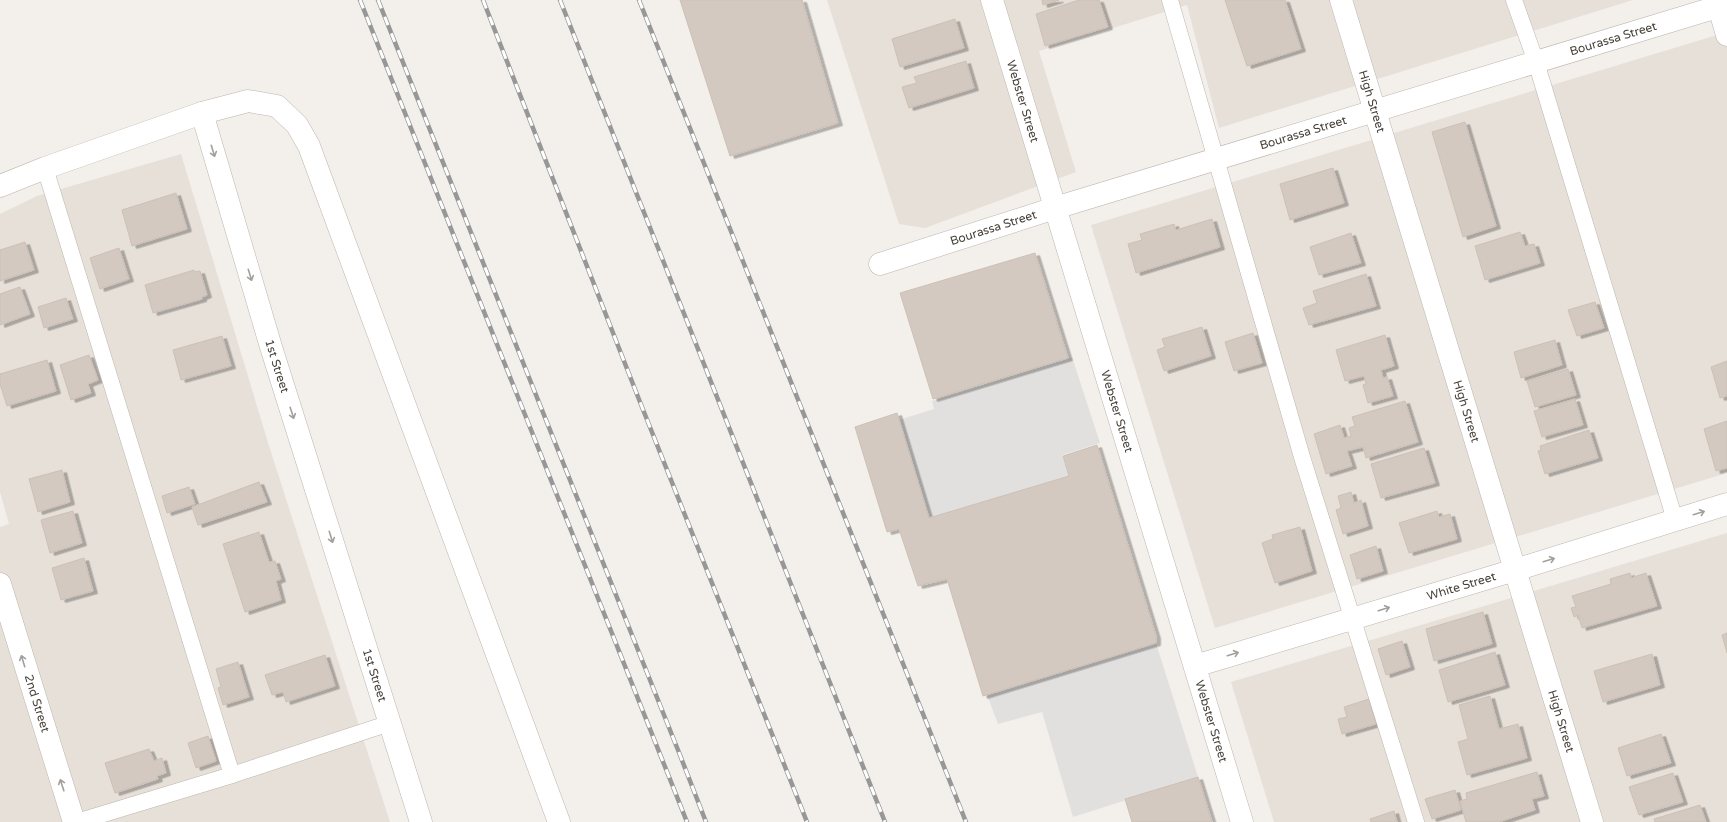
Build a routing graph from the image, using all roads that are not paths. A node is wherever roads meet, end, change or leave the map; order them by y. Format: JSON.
{"nodes":[{"id":1,"x":992,"y":0,"type":"edge"},
{"id":2,"x":1170,"y":0,"type":"edge"},
{"id":3,"x":1341,"y":0,"type":"edge"},
{"id":4,"x":1514,"y":0,"type":"edge"},
{"id":5,"x":1721,"y":4,"type":"edge"},
{"id":6,"x":1727,"y":34,"type":"edge"},
{"id":7,"x":1536,"y":62,"type":"junction"},
{"id":8,"x":1374,"y":110,"type":"junction"},
{"id":9,"x":202,"y":113,"type":"junction"},
{"id":10,"x":1217,"y":158,"type":"junction"},
{"id":11,"x":45,"y":168,"type":"junction"},
{"id":12,"x":0,"y":186,"type":"edge"},
{"id":13,"x":1055,"y":208,"type":"junction"},
{"id":14,"x":880,"y":264,"type":"dead end"},
{"id":15,"x":1727,"y":504,"type":"edge"},
{"id":16,"x":1675,"y":520,"type":"junction"},
{"id":17,"x":1515,"y":570,"type":"junction"},
{"id":18,"x":0,"y":584,"type":"edge"},
{"id":19,"x":1352,"y":619,"type":"junction"},
{"id":20,"x":1195,"y":666,"type":"junction"},
{"id":21,"x":390,"y":723,"type":"junction"},
{"id":22,"x":232,"y":776,"type":"junction"},
{"id":23,"x":75,"y":822,"type":"edge"},
{"id":24,"x":421,"y":822,"type":"edge"},
{"id":25,"x":559,"y":822,"type":"edge"},
{"id":26,"x":1242,"y":822,"type":"edge"},
{"id":27,"x":1416,"y":822,"type":"edge"},
{"id":28,"x":1592,"y":822,"type":"edge"}],
"edges":[{"from":1,"to":13,"type":"street","name":"Webster Street"},
{"from":2,"to":10,"type":"lane"},
{"from":3,"to":8,"type":"street","name":"High Street"},
{"from":4,"to":7,"type":"lane"},
{"from":5,"to":6,"type":"street"},
{"from":5,"to":7,"type":"street","name":"Bourassa Street"},
{"from":7,"to":8,"type":"street","name":"Bourassa Street"},
{"from":7,"to":16,"type":"lane"},
{"from":8,"to":10,"type":"street","name":"Bourassa Street"},
{"from":8,"to":17,"type":"street","name":"High Street"},
{"from":9,"to":11,"type":"street"},
{"from":9,"to":21,"type":"street","name":"1st Street","one_way":true},
{"from":9,"to":25,"type":"street"},
{"from":10,"to":13,"type":"street","name":"Bourassa Street"},
{"from":10,"to":19,"type":"lane"},
{"from":11,"to":12,"type":"street"},
{"from":11,"to":22,"type":"lane"},
{"from":13,"to":14,"type":"street","name":"Bourassa Street"},
{"from":13,"to":20,"type":"street","name":"Webster Street"},
{"from":16,"to":15,"type":"street","name":"White Street","one_way":true},
{"from":17,"to":16,"type":"street","name":"White Street","one_way":true},
{"from":19,"to":17,"type":"street","name":"White Street","one_way":true},
{"from":17,"to":28,"type":"street","name":"High Street"},
{"from":23,"to":18,"type":"street","name":"2nd Street","one_way":true},
{"from":20,"to":19,"type":"street","name":"White Street","one_way":true},
{"from":19,"to":27,"type":"lane"},
{"from":20,"to":26,"type":"street","name":"Webster Street"},
{"from":21,"to":22,"type":"lane"},
{"from":21,"to":24,"type":"street","name":"1st Street"},
{"from":22,"to":23,"type":"lane"}]}
